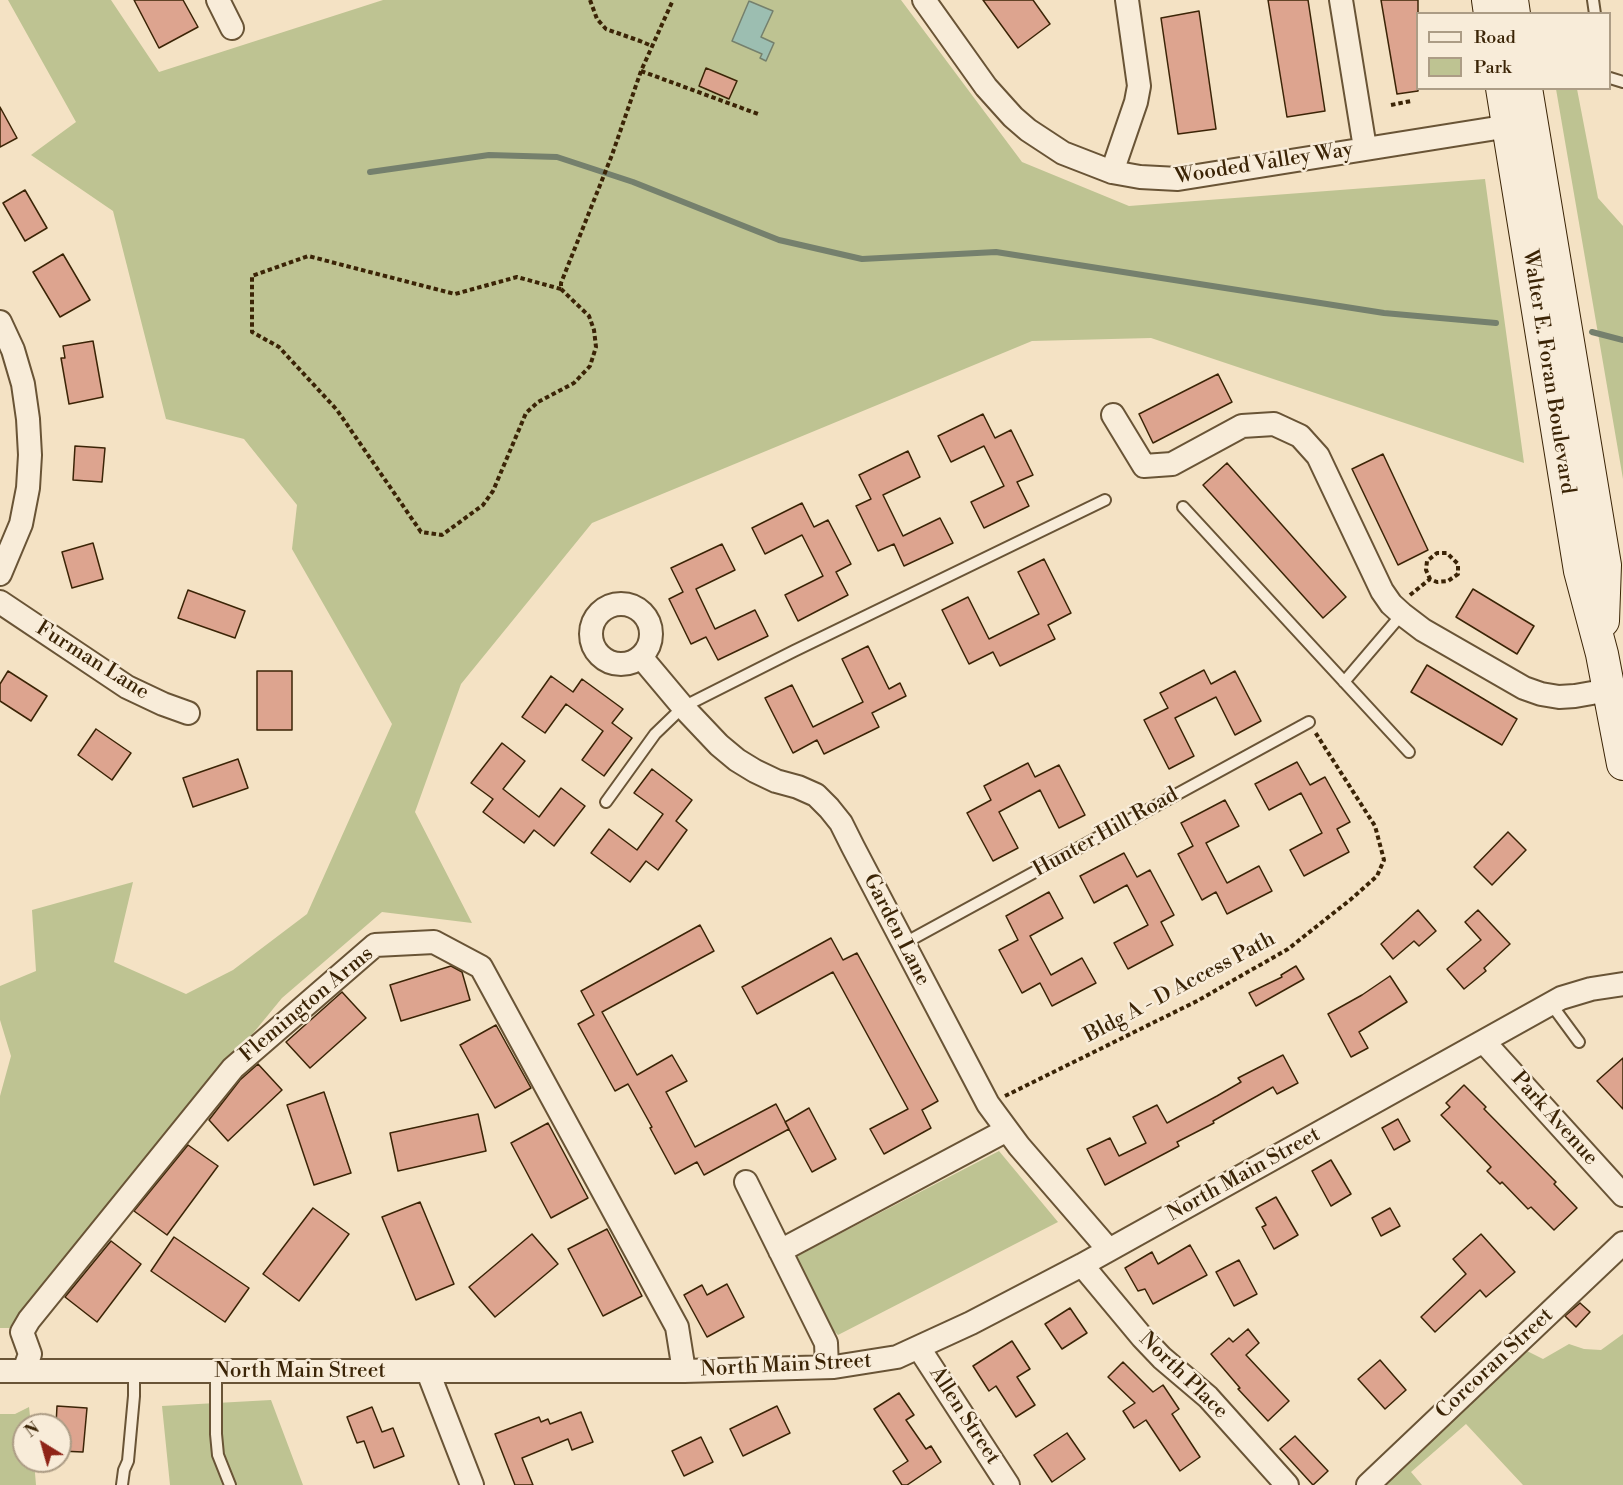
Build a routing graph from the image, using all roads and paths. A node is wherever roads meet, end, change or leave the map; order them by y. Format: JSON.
{"nodes":[{"id":1,"x":218,"y":0,"type":"edge"},
{"id":2,"x":590,"y":0,"type":"edge"},
{"id":3,"x":674,"y":0,"type":"edge"},
{"id":4,"x":924,"y":0,"type":"edge"},
{"id":5,"x":1126,"y":0,"type":"edge"},
{"id":6,"x":1341,"y":0,"type":"edge"},
{"id":7,"x":232,"y":28,"type":"dead end"},
{"id":8,"x":652,"y":46,"type":"junction"},
{"id":9,"x":641,"y":71,"type":"junction"},
{"id":10,"x":1503,"y":90,"type":"edge"},
{"id":11,"x":1526,"y":90,"type":"edge"},
{"id":12,"x":1411,"y":101,"type":"dead end"},
{"id":13,"x":1391,"y":105,"type":"dead end"},
{"id":14,"x":758,"y":114,"type":"dead end"},
{"id":15,"x":1520,"y":124,"type":"junction"},
{"id":16,"x":1365,"y":148,"type":"junction"},
{"id":17,"x":1112,"y":172,"type":"junction"},
{"id":18,"x":561,"y":289,"type":"junction"},
{"id":19,"x":0,"y":322,"type":"edge"},
{"id":20,"x":1113,"y":415,"type":"dead end"},
{"id":21,"x":1105,"y":500,"type":"dead end"},
{"id":22,"x":1183,"y":507,"type":"dead end"},
{"id":23,"x":0,"y":574,"type":"edge"},
{"id":24,"x":1430,"y":579,"type":"junction"},
{"id":25,"x":0,"y":602,"type":"edge"},
{"id":26,"x":1405,"y":605,"type":"junction"},
{"id":27,"x":641,"y":657,"type":"dead end"},
{"id":28,"x":1344,"y":682,"type":"junction"},
{"id":29,"x":1609,"y":690,"type":"junction"},
{"id":30,"x":683,"y":707,"type":"junction"},
{"id":31,"x":188,"y":713,"type":"dead end"},
{"id":32,"x":1309,"y":722,"type":"joint"},
{"id":33,"x":1409,"y":752,"type":"dead end"},
{"id":34,"x":1623,"y":764,"type":"edge"},
{"id":35,"x":606,"y":802,"type":"dead end"},
{"id":36,"x":903,"y":944,"type":"junction"},
{"id":37,"x":1623,"y":984,"type":"edge"},
{"id":38,"x":1551,"y":1004,"type":"junction"},
{"id":39,"x":1484,"y":1042,"type":"junction"},
{"id":40,"x":1579,"y":1042,"type":"dead end"},
{"id":41,"x":988,"y":1104,"type":"junction"},
{"id":42,"x":1007,"y":1130,"type":"junction"},
{"id":43,"x":746,"y":1182,"type":"dead end"},
{"id":44,"x":1623,"y":1196,"type":"edge"},
{"id":45,"x":1623,"y":1243,"type":"edge"},
{"id":46,"x":1109,"y":1250,"type":"junction"},
{"id":47,"x":780,"y":1251,"type":"junction"},
{"id":48,"x":1082,"y":1265,"type":"junction"},
{"id":49,"x":919,"y":1348,"type":"junction"},
{"id":50,"x":827,"y":1367,"type":"junction"},
{"id":51,"x":0,"y":1371,"type":"edge"},
{"id":52,"x":24,"y":1371,"type":"junction"},
{"id":53,"x":134,"y":1371,"type":"junction"},
{"id":54,"x":684,"y":1371,"type":"junction"},
{"id":55,"x":216,"y":1372,"type":"junction"},
{"id":56,"x":428,"y":1372,"type":"junction"},
{"id":57,"x":122,"y":1485,"type":"edge"},
{"id":58,"x":230,"y":1485,"type":"edge"},
{"id":59,"x":472,"y":1485,"type":"edge"},
{"id":60,"x":1008,"y":1485,"type":"edge"},
{"id":61,"x":1287,"y":1485,"type":"edge"},
{"id":62,"x":1368,"y":1485,"type":"edge"}],
"edges":[{"from":1,"to":7,"type":"street"},
{"from":2,"to":8,"type":"path"},
{"from":3,"to":8,"type":"path"},
{"from":4,"to":17,"type":"street","name":"Wooded Valley Way"},
{"from":5,"to":17,"type":"street"},
{"from":6,"to":16,"type":"street"},
{"from":8,"to":9,"type":"path"},
{"from":9,"to":14,"type":"path"},
{"from":9,"to":18,"type":"path"},
{"from":10,"to":15,"type":"street","name":"Walter E. Foran Boulevard"},
{"from":11,"to":15,"type":"street","name":"Walter E. Foran Boulevard"},
{"from":12,"to":13,"type":"path"},
{"from":15,"to":16,"type":"street","name":"Wooded Valley Way"},
{"from":15,"to":29,"type":"street","name":"Walter E. Foran Boulevard"},
{"from":16,"to":17,"type":"street","name":"Wooded Valley Way"},
{"from":18,"to":18,"type":"path"},
{"from":19,"to":23,"type":"street"},
{"from":20,"to":26,"type":"street"},
{"from":21,"to":30,"type":"lane"},
{"from":22,"to":28,"type":"lane"},
{"from":24,"to":24,"type":"path"},
{"from":24,"to":26,"type":"path"},
{"from":25,"to":31,"type":"street","name":"Furman Lane"},
{"from":26,"to":28,"type":"lane"},
{"from":26,"to":29,"type":"street"},
{"from":27,"to":30,"type":"street","name":"Garden Lane"},
{"from":28,"to":33,"type":"lane"},
{"from":29,"to":34,"type":"street","name":"Walter E. Foran Boulevard"},
{"from":30,"to":35,"type":"lane"},
{"from":30,"to":36,"type":"street","name":"Garden Lane"},
{"from":32,"to":36,"type":"lane","name":"Hunter Hill Road"},
{"from":32,"to":41,"type":"path","name":"Bldg A - D Access Path"},
{"from":36,"to":41,"type":"street","name":"Garden Lane"},
{"from":37,"to":38,"type":"street","name":"North Main Street"},
{"from":38,"to":39,"type":"street","name":"North Main Street"},
{"from":38,"to":40,"type":"lane"},
{"from":39,"to":44,"type":"street","name":"Park Avenue"},
{"from":39,"to":46,"type":"street","name":"North Main Street"},
{"from":41,"to":42,"type":"street","name":"Garden Lane"},
{"from":42,"to":46,"type":"street","name":"Garden Lane"},
{"from":42,"to":47,"type":"street"},
{"from":43,"to":47,"type":"street"},
{"from":45,"to":62,"type":"street","name":"Corcoran Street"},
{"from":46,"to":48,"type":"street","name":"North Main Street"},
{"from":47,"to":50,"type":"street"},
{"from":48,"to":49,"type":"street","name":"North Main Street"},
{"from":48,"to":61,"type":"street","name":"North Place"},
{"from":49,"to":50,"type":"street","name":"North Main Street"},
{"from":49,"to":60,"type":"street","name":"Allen Street"},
{"from":50,"to":54,"type":"street","name":"North Main Street"},
{"from":51,"to":52,"type":"street","name":"North Main Street"},
{"from":52,"to":53,"type":"street","name":"North Main Street"},
{"from":52,"to":54,"type":"street","name":"Flemington Arms"},
{"from":53,"to":55,"type":"street","name":"North Main Street"},
{"from":53,"to":57,"type":"lane"},
{"from":54,"to":56,"type":"street","name":"North Main Street"},
{"from":55,"to":56,"type":"street","name":"North Main Street"},
{"from":55,"to":58,"type":"lane"},
{"from":56,"to":59,"type":"street"}]}
